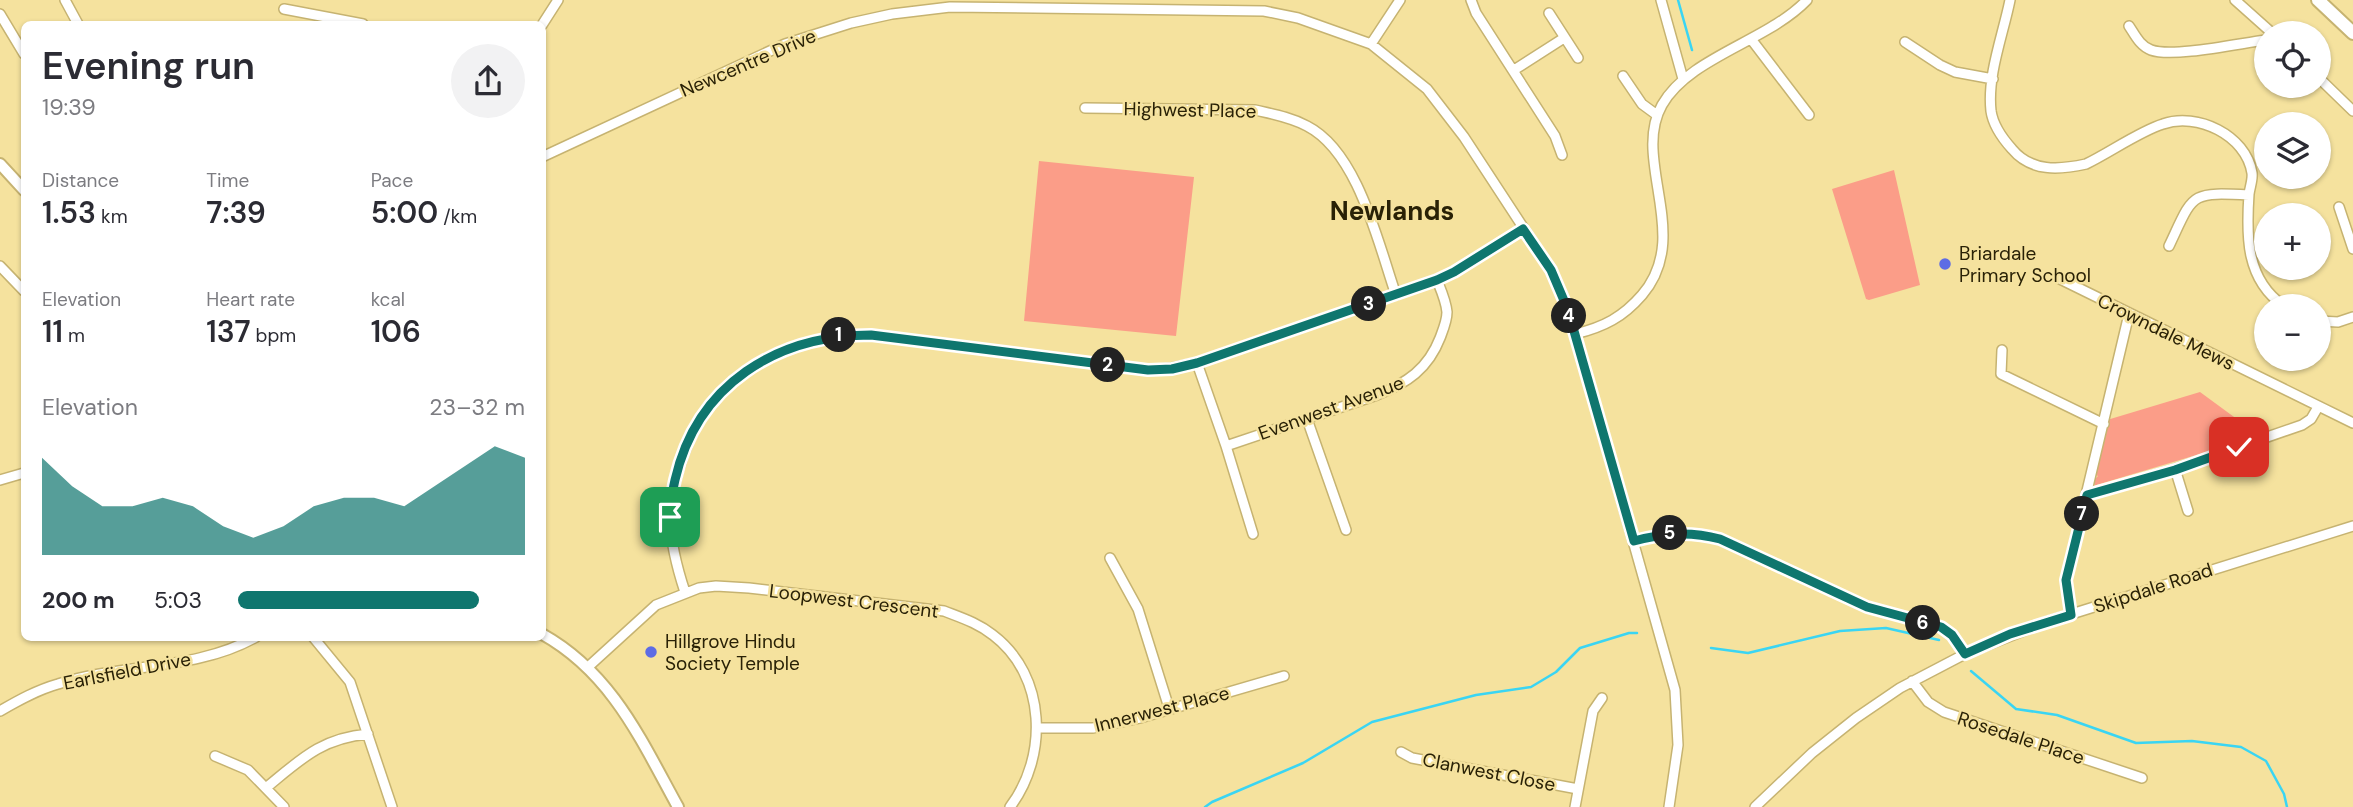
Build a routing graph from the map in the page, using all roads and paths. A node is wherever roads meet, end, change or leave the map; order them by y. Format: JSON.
{"nodes":[{"id":1,"x":65,"y":0,"type":"edge"},
{"id":2,"x":558,"y":0,"type":"edge"},
{"id":3,"x":1400,"y":0,"type":"edge"},
{"id":4,"x":1471,"y":0,"type":"edge"},
{"id":5,"x":1661,"y":0,"type":"edge"},
{"id":6,"x":1807,"y":0,"type":"edge"},
{"id":7,"x":2010,"y":0,"type":"edge"},
{"id":8,"x":2235,"y":0,"type":"edge"},
{"id":9,"x":2318,"y":0,"type":"edge"},
{"id":10,"x":950,"y":4,"type":"edge"},
{"id":11,"x":284,"y":9,"type":"dead end"},
{"id":12,"x":1549,"y":13,"type":"dead end"},
{"id":13,"x":0,"y":14,"type":"edge"},
{"id":14,"x":76,"y":21,"type":"edge"},
{"id":15,"x":347,"y":21,"type":"edge"},
{"id":16,"x":545,"y":21,"type":"edge"},
{"id":17,"x":2259,"y":21,"type":"edge"},
{"id":18,"x":2129,"y":26,"type":"dead end"},
{"id":19,"x":2353,"y":33,"type":"edge"},
{"id":20,"x":1564,"y":38,"type":"junction"},
{"id":21,"x":1751,"y":39,"type":"junction"},
{"id":22,"x":1905,"y":42,"type":"dead end"},
{"id":23,"x":2254,"y":42,"type":"edge"},
{"id":24,"x":1371,"y":44,"type":"junction"},
{"id":25,"x":21,"y":49,"type":"edge"},
{"id":26,"x":1578,"y":58,"type":"dead end"},
{"id":27,"x":1514,"y":70,"type":"junction"},
{"id":28,"x":1623,"y":76,"type":"dead end"},
{"id":29,"x":1683,"y":79,"type":"junction"},
{"id":30,"x":1993,"y":79,"type":"junction"},
{"id":31,"x":2331,"y":90,"type":"edge"},
{"id":32,"x":1085,"y":108,"type":"dead end"},
{"id":33,"x":2353,"y":111,"type":"edge"},
{"id":34,"x":1657,"y":115,"type":"junction"},
{"id":35,"x":1809,"y":115,"type":"dead end"},
{"id":36,"x":546,"y":155,"type":"edge"},
{"id":37,"x":1562,"y":155,"type":"dead end"},
{"id":38,"x":0,"y":163,"type":"edge"},
{"id":39,"x":21,"y":187,"type":"edge"},
{"id":40,"x":2249,"y":195,"type":"junction"},
{"id":41,"x":2339,"y":207,"type":"dead end"},
{"id":42,"x":1523,"y":229,"type":"junction"},
{"id":43,"x":2169,"y":246,"type":"dead end"},
{"id":44,"x":2353,"y":249,"type":"edge"},
{"id":45,"x":0,"y":265,"type":"edge"},
{"id":46,"x":2056,"y":277,"type":"dead end"},
{"id":47,"x":1437,"y":280,"type":"junction"},
{"id":48,"x":21,"y":288,"type":"edge"},
{"id":49,"x":2270,"y":294,"type":"edge"},
{"id":50,"x":1396,"y":295,"type":"junction"},
{"id":51,"x":2129,"y":314,"type":"junction"},
{"id":52,"x":2353,"y":317,"type":"edge"},
{"id":53,"x":2331,"y":322,"type":"edge"},
{"id":54,"x":1575,"y":334,"type":"junction"},
{"id":55,"x":2001,"y":350,"type":"dead end"},
{"id":56,"x":1197,"y":363,"type":"junction"},
{"id":57,"x":2318,"y":407,"type":"junction"},
{"id":58,"x":1307,"y":419,"type":"junction"},
{"id":59,"x":2353,"y":423,"type":"edge"},
{"id":60,"x":2104,"y":424,"type":"junction"},
{"id":61,"x":1226,"y":446,"type":"junction"},
{"id":62,"x":2175,"y":470,"type":"junction"},
{"id":63,"x":21,"y":474,"type":"edge"},
{"id":64,"x":0,"y":480,"type":"edge"},
{"id":65,"x":2087,"y":495,"type":"junction"},
{"id":66,"x":2188,"y":511,"type":"dead end"},
{"id":67,"x":2353,"y":526,"type":"edge"},
{"id":68,"x":1346,"y":530,"type":"dead end"},
{"id":69,"x":1253,"y":534,"type":"dead end"},
{"id":70,"x":1634,"y":541,"type":"junction"},
{"id":71,"x":1110,"y":558,"type":"dead end"},
{"id":72,"x":684,"y":592,"type":"junction"},
{"id":73,"x":2071,"y":615,"type":"junction"},
{"id":74,"x":546,"y":636,"type":"edge"},
{"id":75,"x":247,"y":641,"type":"edge"},
{"id":76,"x":316,"y":641,"type":"edge"},
{"id":77,"x":1965,"y":654,"type":"junction"},
{"id":78,"x":588,"y":667,"type":"junction"},
{"id":79,"x":1284,"y":676,"type":"dead end"},
{"id":80,"x":1912,"y":681,"type":"junction"},
{"id":81,"x":1602,"y":698,"type":"dead end"},
{"id":82,"x":1169,"y":708,"type":"junction"},
{"id":83,"x":0,"y":712,"type":"edge"},
{"id":84,"x":1038,"y":728,"type":"junction"},
{"id":85,"x":368,"y":734,"type":"junction"},
{"id":86,"x":1401,"y":752,"type":"dead end"},
{"id":87,"x":215,"y":757,"type":"dead end"},
{"id":88,"x":2142,"y":778,"type":"dead end"},
{"id":89,"x":267,"y":787,"type":"junction"},
{"id":90,"x":1578,"y":789,"type":"junction"},
{"id":91,"x":284,"y":807,"type":"edge"},
{"id":92,"x":392,"y":807,"type":"edge"},
{"id":93,"x":678,"y":807,"type":"edge"},
{"id":94,"x":1010,"y":807,"type":"edge"},
{"id":95,"x":1575,"y":807,"type":"edge"},
{"id":96,"x":1669,"y":807,"type":"edge"},
{"id":97,"x":1755,"y":807,"type":"edge"}],
"edges":[{"from":1,"to":14,"type":"street"},
{"from":2,"to":16,"type":"street"},
{"from":3,"to":24,"type":"street"},
{"from":4,"to":27,"type":"street"},
{"from":5,"to":29,"type":"street"},
{"from":6,"to":21,"type":"street"},
{"from":7,"to":30,"type":"street"},
{"from":8,"to":17,"type":"street"},
{"from":9,"to":19,"type":"main road"},
{"from":10,"to":24,"type":"street","name":"Newcentre Drive"},
{"from":10,"to":36,"type":"street","name":"Newcentre Drive"},
{"from":11,"to":15,"type":"street"},
{"from":12,"to":20,"type":"street"},
{"from":13,"to":25,"type":"street"},
{"from":18,"to":23,"type":"street"},
{"from":20,"to":26,"type":"street"},
{"from":20,"to":27,"type":"street"},
{"from":21,"to":29,"type":"street"},
{"from":21,"to":35,"type":"street"},
{"from":22,"to":30,"type":"street"},
{"from":24,"to":42,"type":"street","name":"Newcentre Drive"},
{"from":27,"to":37,"type":"street"},
{"from":28,"to":34,"type":"street"},
{"from":29,"to":34,"type":"street"},
{"from":30,"to":40,"type":"street"},
{"from":31,"to":33,"type":"street"},
{"from":32,"to":50,"type":"street","name":"Highwest Place"},
{"from":34,"to":54,"type":"street"},
{"from":38,"to":39,"type":"street"},
{"from":40,"to":43,"type":"street"},
{"from":40,"to":49,"type":"street"},
{"from":41,"to":44,"type":"street"},
{"from":42,"to":47,"type":"street"},
{"from":42,"to":54,"type":"street","name":"Newcentre Drive"},
{"from":45,"to":48,"type":"street"},
{"from":46,"to":51,"type":"street","name":"Crowndale Mews"},
{"from":47,"to":50,"type":"street"},
{"from":47,"to":58,"type":"street","name":"Evenwest Avenue"},
{"from":50,"to":56,"type":"street"},
{"from":51,"to":57,"type":"street","name":"Crowndale Mews"},
{"from":51,"to":60,"type":"street"},
{"from":52,"to":53,"type":"street"},
{"from":54,"to":70,"type":"street","name":"Newcentre Drive"},
{"from":55,"to":60,"type":"street"},
{"from":56,"to":61,"type":"street"},
{"from":56,"to":72,"type":"street"},
{"from":57,"to":59,"type":"street","name":"Crowndale Mews"},
{"from":57,"to":62,"type":"street"},
{"from":58,"to":61,"type":"street","name":"Evenwest Avenue"},
{"from":58,"to":68,"type":"street"},
{"from":60,"to":65,"type":"street"},
{"from":61,"to":69,"type":"street"},
{"from":62,"to":65,"type":"street"},
{"from":62,"to":66,"type":"street"},
{"from":63,"to":64,"type":"street"},
{"from":65,"to":73,"type":"street"},
{"from":67,"to":73,"type":"street","name":"Skipdale Road"},
{"from":70,"to":77,"type":"street"},
{"from":70,"to":96,"type":"street","name":"Newcentre Drive"},
{"from":71,"to":82,"type":"street"},
{"from":72,"to":78,"type":"street","name":"Loopwest Crescent"},
{"from":72,"to":84,"type":"street","name":"Loopwest Crescent"},
{"from":73,"to":77,"type":"street","name":"Skipdale Road"},
{"from":74,"to":78,"type":"street"},
{"from":75,"to":83,"type":"street","name":"Earlsfield Drive"},
{"from":76,"to":85,"type":"street"},
{"from":77,"to":80,"type":"street","name":"Skipdale Road"},
{"from":78,"to":93,"type":"street"},
{"from":79,"to":82,"type":"street","name":"Innerwest Place"},
{"from":80,"to":88,"type":"street","name":"Rosedale Place"},
{"from":80,"to":97,"type":"street","name":"Skipdale Road"},
{"from":81,"to":90,"type":"street"},
{"from":82,"to":84,"type":"street","name":"Innerwest Place"},
{"from":84,"to":94,"type":"street","name":"Loopwest Crescent"},
{"from":85,"to":89,"type":"street"},
{"from":85,"to":92,"type":"street"},
{"from":86,"to":90,"type":"street","name":"Clanwest Close"},
{"from":87,"to":89,"type":"street"},
{"from":89,"to":91,"type":"street"},
{"from":90,"to":95,"type":"street"}]}
